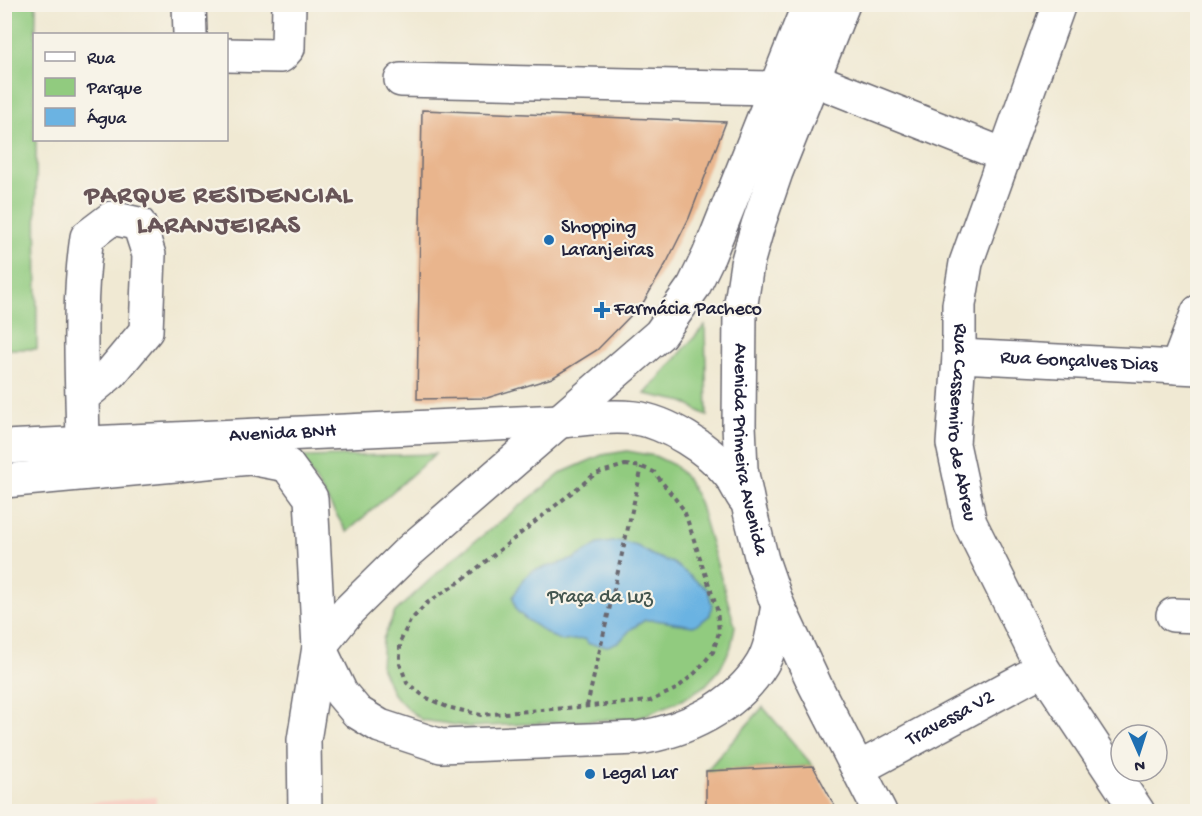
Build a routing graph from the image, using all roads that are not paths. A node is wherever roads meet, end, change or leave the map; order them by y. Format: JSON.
{"nodes":[{"id":1,"x":189,"y":4,"type":"edge"},
{"id":2,"x":289,"y":4,"type":"edge"},
{"id":3,"x":809,"y":4,"type":"edge"},
{"id":4,"x":843,"y":4,"type":"edge"},
{"id":5,"x":1059,"y":4,"type":"edge"},
{"id":6,"x":190,"y":33,"type":"edge"},
{"id":7,"x":228,"y":55,"type":"edge"},
{"id":8,"x":813,"y":79,"type":"junction"},
{"id":9,"x":401,"y":80,"type":"dead end"},
{"id":10,"x":776,"y":88,"type":"junction"},
{"id":11,"x":1004,"y":154,"type":"junction"},
{"id":12,"x":1197,"y":312,"type":"edge"},
{"id":13,"x":959,"y":356,"type":"junction"},
{"id":14,"x":1187,"y":367,"type":"edge"},
{"id":15,"x":82,"y":397,"type":"junction"},
{"id":16,"x":560,"y":421,"type":"junction"},
{"id":17,"x":83,"y":443,"type":"junction"},
{"id":18,"x":4,"y":447,"type":"edge"},
{"id":19,"x":4,"y":481,"type":"edge"},
{"id":20,"x":749,"y":508,"type":"junction"},
{"id":21,"x":778,"y":606,"type":"junction"},
{"id":22,"x":319,"y":647,"type":"junction"},
{"id":23,"x":1043,"y":669,"type":"junction"},
{"id":24,"x":858,"y":769,"type":"junction"},
{"id":25,"x":304,"y":812,"type":"edge"},
{"id":26,"x":880,"y":812,"type":"edge"},
{"id":27,"x":1138,"y":812,"type":"edge"}],
"edges":[{"from":1,"to":6,"type":"main road"},
{"from":2,"to":7,"type":"main road"},
{"from":3,"to":10,"type":"main road"},
{"from":4,"to":8,"type":"main road","name":"Avenida Primeira Avenida"},
{"from":5,"to":11,"type":"main road","name":"Rua Cassemiro de Abreu"},
{"from":8,"to":11,"type":"main road"},
{"from":8,"to":20,"type":"main road","name":"Avenida Primeira Avenida"},
{"from":9,"to":10,"type":"main road"},
{"from":10,"to":16,"type":"main road"},
{"from":11,"to":13,"type":"main road","name":"Rua Cassemiro de Abreu"},
{"from":12,"to":14,"type":"main road"},
{"from":13,"to":14,"type":"main road","name":"Rua Gonçalves Dias"},
{"from":13,"to":23,"type":"main road","name":"Rua Cassemiro de Abreu"},
{"from":15,"to":15,"type":"main road"},
{"from":15,"to":17,"type":"main road"},
{"from":16,"to":17,"type":"main road","name":"Avenida BNH"},
{"from":16,"to":20,"type":"main road","name":"Avenida BNH"},
{"from":16,"to":22,"type":"main road"},
{"from":17,"to":18,"type":"main road","name":"Avenida BNH"},
{"from":19,"to":22,"type":"main road","name":"Avenida BNH"},
{"from":20,"to":21,"type":"main road","name":"Avenida Primeira Avenida"},
{"from":21,"to":22,"type":"main road"},
{"from":21,"to":24,"type":"main road","name":"Avenida Primeira Avenida"},
{"from":22,"to":25,"type":"main road"},
{"from":23,"to":24,"type":"main road","name":"Travessa V2"},
{"from":23,"to":27,"type":"main road","name":"Rua Cassemiro de Abreu"},
{"from":24,"to":26,"type":"main road","name":"Avenida Primeira Avenida"}]}
